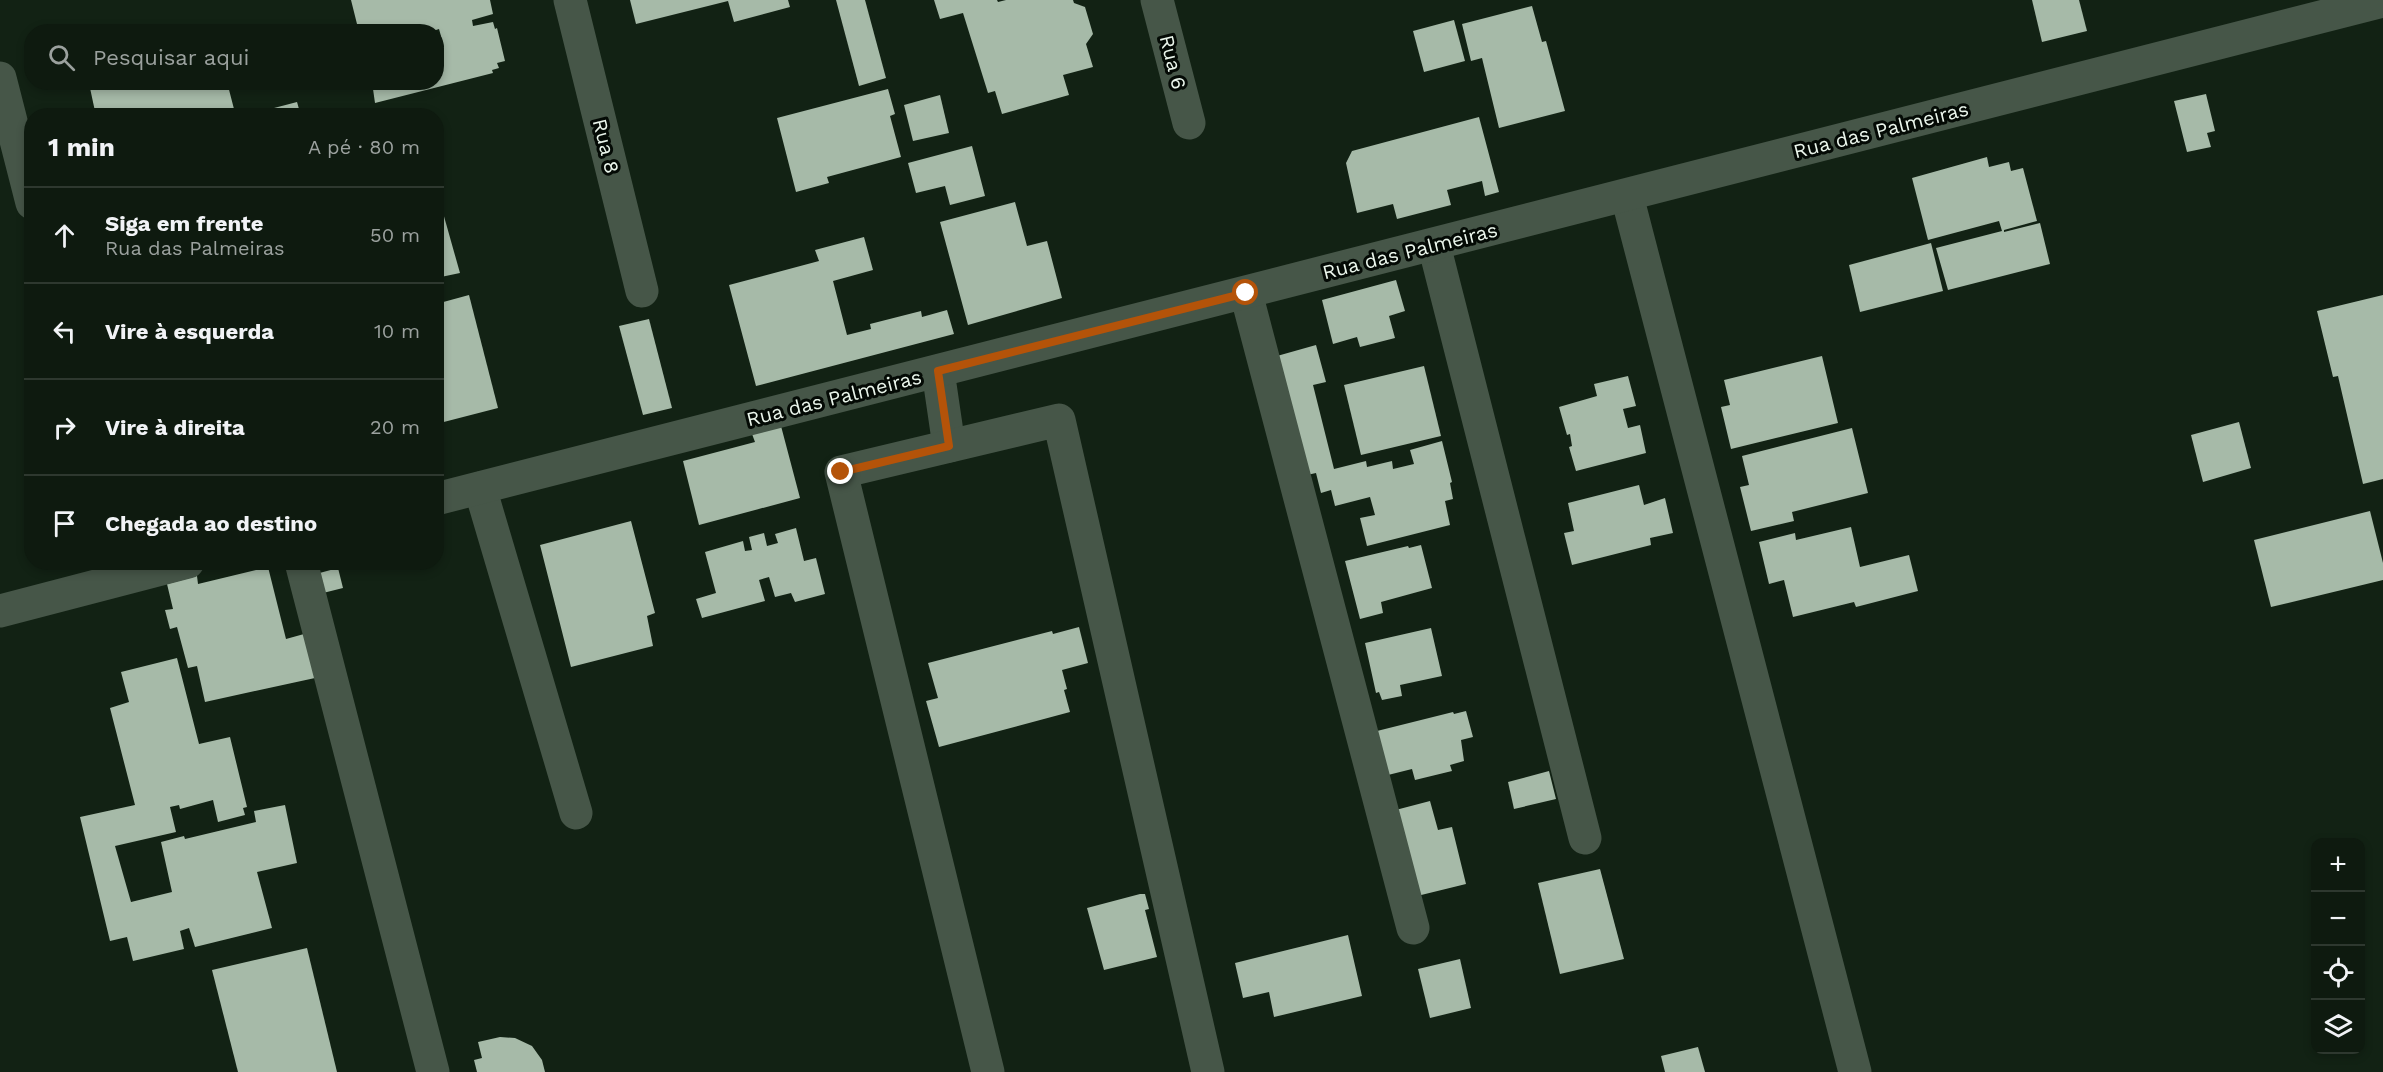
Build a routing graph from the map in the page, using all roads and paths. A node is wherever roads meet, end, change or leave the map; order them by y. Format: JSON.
{"nodes":[{"id":1,"x":570,"y":0,"type":"edge"},
{"id":2,"x":1157,"y":0,"type":"edge"},
{"id":3,"x":2383,"y":1,"type":"edge"},
{"id":4,"x":0,"y":78,"type":"edge"},
{"id":5,"x":1189,"y":123,"type":"dead end"},
{"id":6,"x":24,"y":172,"type":"edge"},
{"id":7,"x":1626,"y":196,"type":"junction"},
{"id":8,"x":1434,"y":245,"type":"junction"},
{"id":9,"x":642,"y":291,"type":"dead end"},
{"id":10,"x":1246,"y":293,"type":"junction"},
{"id":11,"x":938,"y":371,"type":"junction"},
{"id":12,"x":949,"y":446,"type":"junction"},
{"id":13,"x":480,"y":488,"type":"junction"},
{"id":14,"x":444,"y":497,"type":"edge"},
{"id":15,"x":157,"y":570,"type":"edge"},
{"id":16,"x":303,"y":570,"type":"edge"},
{"id":17,"x":0,"y":611,"type":"edge"},
{"id":18,"x":576,"y":813,"type":"dead end"},
{"id":19,"x":1585,"y":838,"type":"dead end"},
{"id":20,"x":1413,"y":928,"type":"dead end"},
{"id":21,"x":433,"y":1072,"type":"edge"},
{"id":22,"x":988,"y":1072,"type":"edge"},
{"id":23,"x":1208,"y":1072,"type":"edge"},
{"id":24,"x":1855,"y":1072,"type":"edge"}],
"edges":[{"from":1,"to":9,"type":"street","name":"Rua 8"},
{"from":2,"to":5,"type":"street","name":"Rua 6"},
{"from":3,"to":7,"type":"street","name":"Rua das Palmeiras"},
{"from":4,"to":6,"type":"street"},
{"from":7,"to":8,"type":"street","name":"Rua das Palmeiras"},
{"from":7,"to":24,"type":"street"},
{"from":8,"to":10,"type":"street","name":"Rua das Palmeiras"},
{"from":8,"to":19,"type":"street"},
{"from":10,"to":11,"type":"street","name":"Rua das Palmeiras"},
{"from":10,"to":20,"type":"street"},
{"from":11,"to":12,"type":"street"},
{"from":11,"to":13,"type":"street","name":"Rua das Palmeiras"},
{"from":12,"to":22,"type":"street"},
{"from":12,"to":23,"type":"street"},
{"from":13,"to":14,"type":"street","name":"Rua das Palmeiras"},
{"from":13,"to":18,"type":"street"},
{"from":15,"to":17,"type":"street"},
{"from":16,"to":21,"type":"street"}]}
